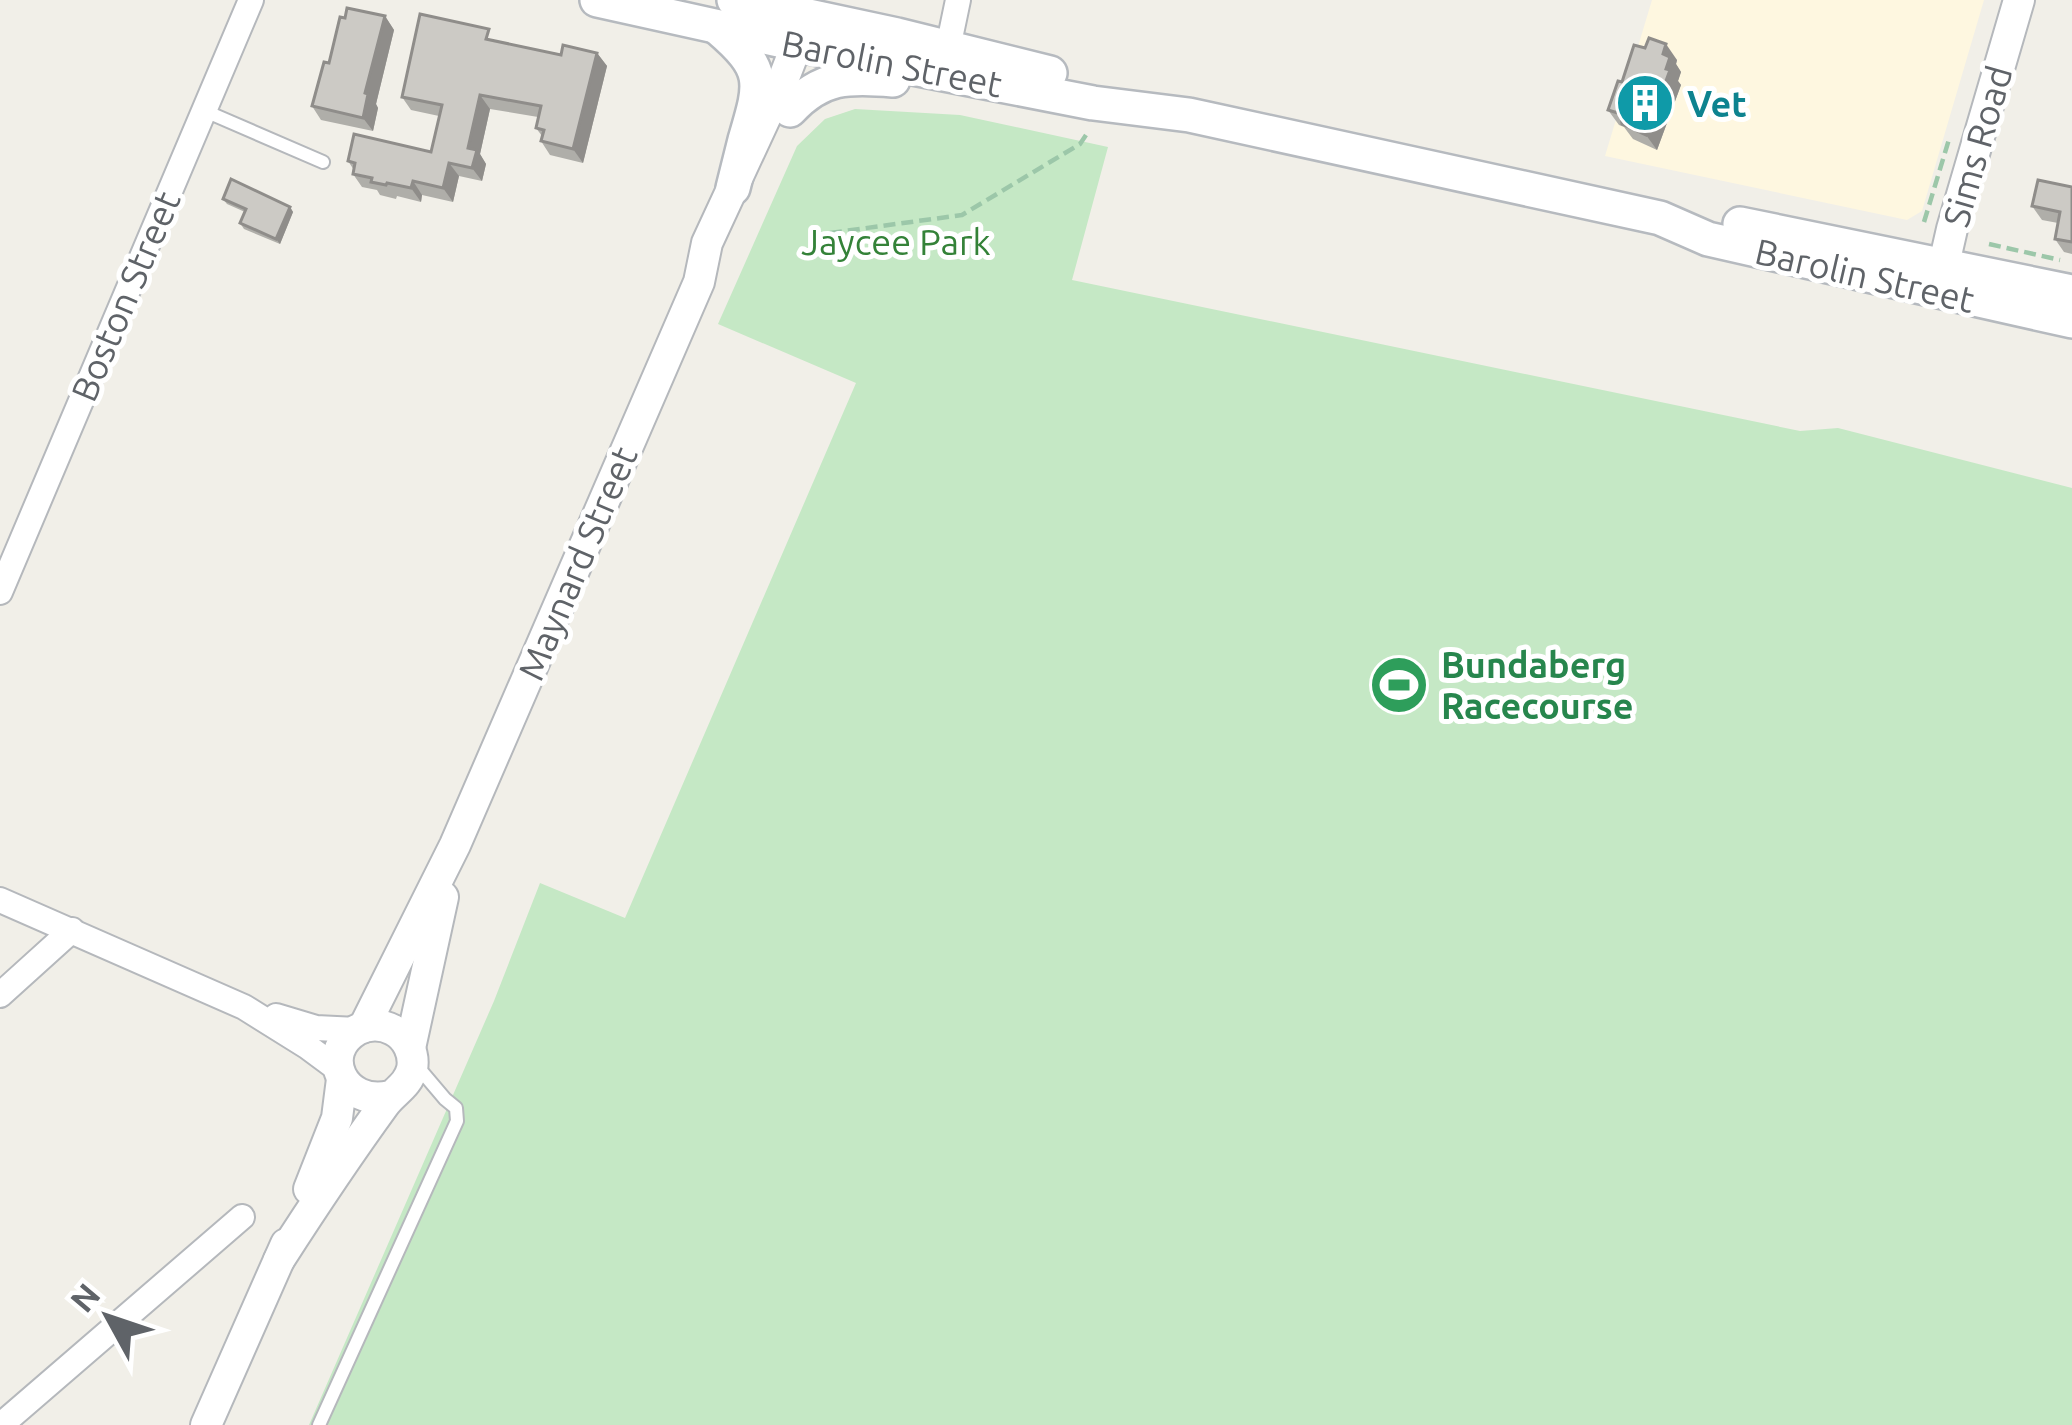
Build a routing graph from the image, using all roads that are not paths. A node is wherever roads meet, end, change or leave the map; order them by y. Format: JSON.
{"nodes":[{"id":1,"x":250,"y":0,"type":"edge"},
{"id":2,"x":597,"y":0,"type":"edge"},
{"id":3,"x":958,"y":0,"type":"edge"},
{"id":4,"x":2020,"y":0,"type":"edge"},
{"id":5,"x":725,"y":13,"type":"edge"},
{"id":6,"x":813,"y":32,"type":"junction"},
{"id":7,"x":948,"y":47,"type":"junction"},
{"id":8,"x":1044,"y":93,"type":"junction"},
{"id":9,"x":790,"y":110,"type":"junction"},
{"id":10,"x":204,"y":111,"type":"junction"},
{"id":11,"x":1190,"y":116,"type":"junction"},
{"id":12,"x":323,"y":162,"type":"dead end"},
{"id":13,"x":733,"y":188,"type":"junction"},
{"id":14,"x":1941,"y":278,"type":"junction"},
{"id":15,"x":699,"y":282,"type":"junction"},
{"id":16,"x":2072,"y":292,"type":"edge"},
{"id":17,"x":2072,"y":321,"type":"edge"},
{"id":18,"x":0,"y":592,"type":"edge"},
{"id":19,"x":454,"y":844,"type":"junction"},
{"id":20,"x":0,"y":900,"type":"edge"},
{"id":21,"x":73,"y":930,"type":"junction"},
{"id":22,"x":0,"y":995,"type":"edge"},
{"id":23,"x":244,"y":1007,"type":"junction"},
{"id":24,"x":361,"y":1029,"type":"junction"},
{"id":25,"x":411,"y":1054,"type":"junction"},
{"id":26,"x":341,"y":1075,"type":"junction"},
{"id":27,"x":394,"y":1094,"type":"junction"},
{"id":28,"x":445,"y":1099,"type":"junction"},
{"id":29,"x":242,"y":1217,"type":"dead end"},
{"id":30,"x":279,"y":1260,"type":"junction"},
{"id":31,"x":1,"y":1425,"type":"edge"},
{"id":32,"x":206,"y":1425,"type":"edge"},
{"id":33,"x":320,"y":1425,"type":"edge"}],
"edges":[{"from":1,"to":10,"type":"street","name":"Boston Street"},
{"from":2,"to":5,"type":"main road","name":"Barolin Street"},
{"from":3,"to":7,"type":"street"},
{"from":4,"to":14,"type":"street","name":"Sims Road"},
{"from":5,"to":6,"type":"main road","name":"Barolin Street"},
{"from":5,"to":13,"type":"main road"},
{"from":6,"to":7,"type":"main road","name":"Barolin Street"},
{"from":6,"to":8,"type":"main road","name":"Barolin Street"},
{"from":6,"to":9,"type":"street","name":"Maynard Street"},
{"from":6,"to":13,"type":"street","name":"Maynard Street"},
{"from":7,"to":11,"type":"main road","name":"Barolin Street"},
{"from":8,"to":9,"type":"main road"},
{"from":8,"to":11,"type":"main road","name":"Barolin Street"},
{"from":9,"to":15,"type":"street","name":"Maynard Street"},
{"from":10,"to":12,"type":"lane"},
{"from":10,"to":18,"type":"street","name":"Boston Street"},
{"from":11,"to":14,"type":"main road","name":"Barolin Street"},
{"from":13,"to":15,"type":"street","name":"Maynard Street"},
{"from":14,"to":16,"type":"main road","name":"Barolin Street"},
{"from":14,"to":17,"type":"main road","name":"Barolin Street"},
{"from":15,"to":19,"type":"street","name":"Maynard Street"},
{"from":19,"to":24,"type":"street","name":"Maynard Street"},
{"from":19,"to":25,"type":"street","name":"Maynard Street"},
{"from":20,"to":21,"type":"street"},
{"from":21,"to":22,"type":"street"},
{"from":21,"to":23,"type":"street"},
{"from":23,"to":24,"type":"street"},
{"from":23,"to":26,"type":"street"},
{"from":24,"to":25,"type":"street"},
{"from":24,"to":26,"type":"street"},
{"from":25,"to":27,"type":"street"},
{"from":25,"to":28,"type":"lane"},
{"from":26,"to":27,"type":"street"},
{"from":26,"to":30,"type":"street"},
{"from":27,"to":28,"type":"lane"},
{"from":27,"to":30,"type":"street"},
{"from":28,"to":33,"type":"lane"},
{"from":29,"to":31,"type":"street"},
{"from":30,"to":32,"type":"street"}]}
